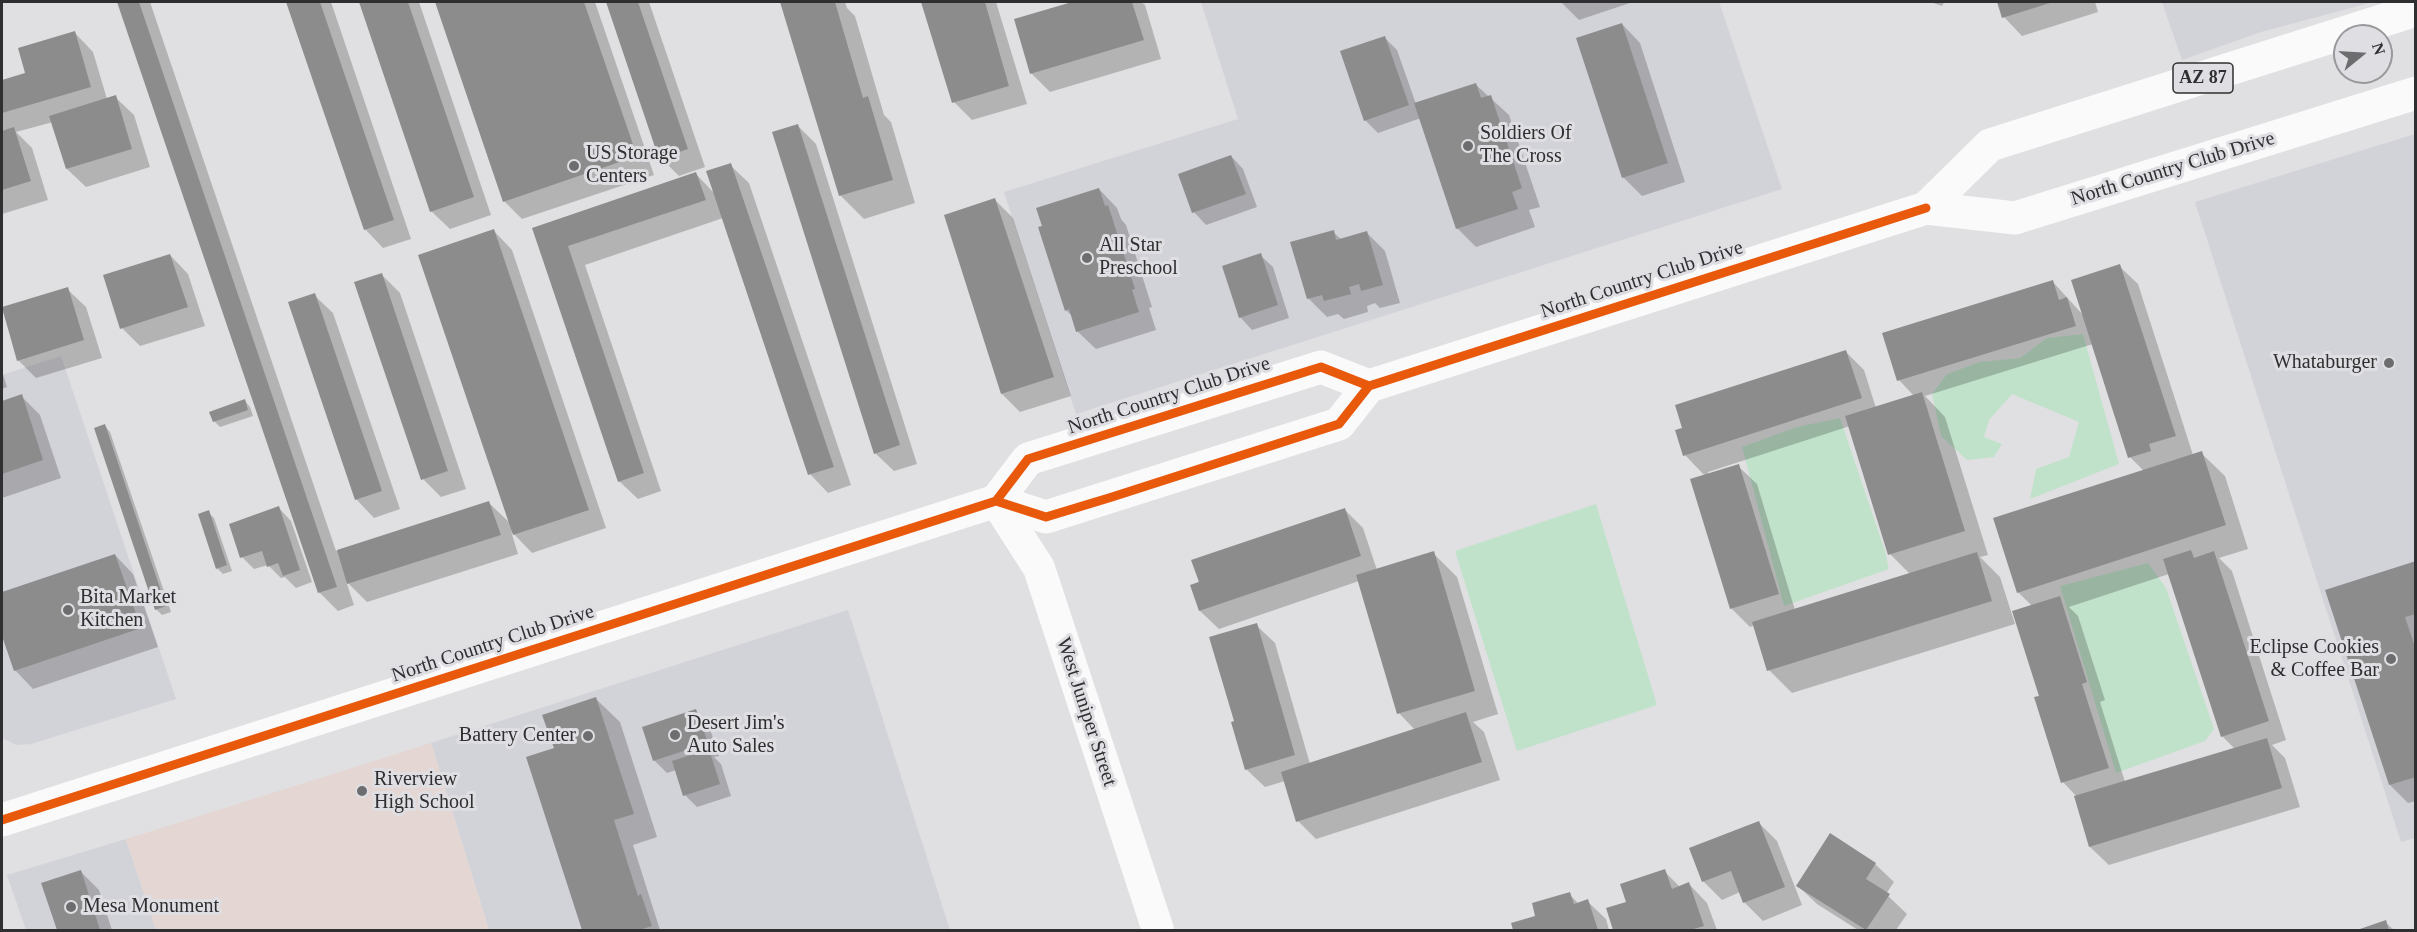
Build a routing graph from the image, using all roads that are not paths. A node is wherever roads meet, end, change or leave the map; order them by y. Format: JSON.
{"nodes":[{"id":1,"x":2415,"y":10,"type":"edge"},
{"id":2,"x":2415,"y":93,"type":"edge"},
{"id":3,"x":1926,"y":208,"type":"junction"},
{"id":4,"x":1369,"y":386,"type":"junction"},
{"id":5,"x":996,"y":501,"type":"junction"},
{"id":6,"x":2,"y":820,"type":"edge"},
{"id":7,"x":1158,"y":930,"type":"edge"}],
"edges":[{"from":1,"to":3,"type":"main road","name":"North Country Club Drive","number":"AZ 87"},
{"from":2,"to":3,"type":"main road","name":"North Country Club Drive","number":"AZ 87"},
{"from":3,"to":4,"type":"main road","name":"North Country Club Drive","number":"AZ 87"},
{"from":4,"to":5,"type":"main road"},
{"from":4,"to":5,"type":"main road","name":"North Country Club Drive"},
{"from":5,"to":6,"type":"main road","name":"North Country Club Drive"},
{"from":5,"to":7,"type":"street","name":"West Juniper Street"}]}
